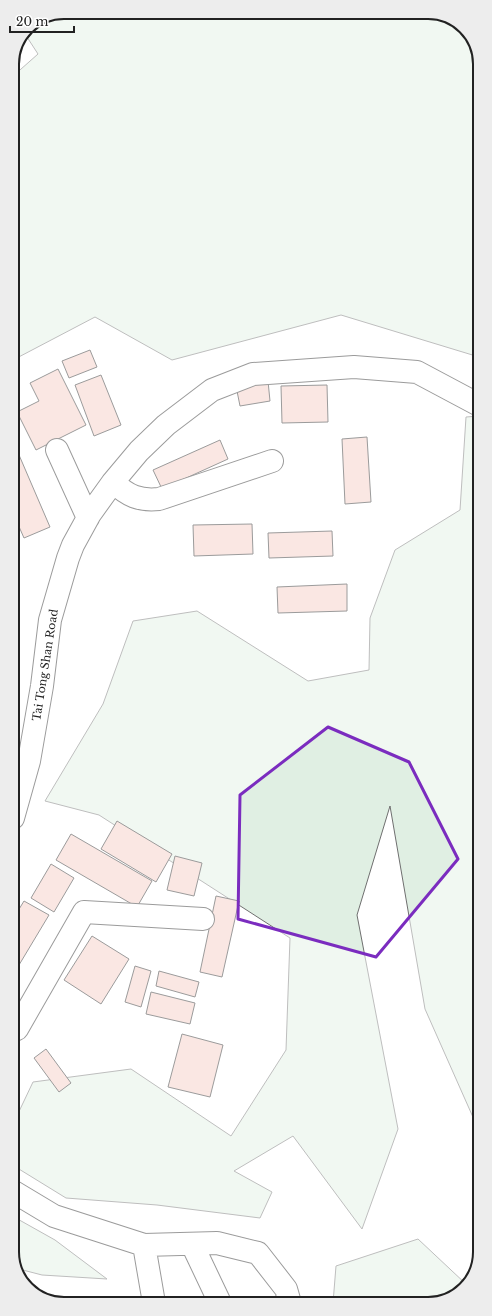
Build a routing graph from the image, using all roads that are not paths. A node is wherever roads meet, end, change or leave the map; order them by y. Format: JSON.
{"nodes":[{"id":1,"x":473,"y":403,"type":"edge"},
{"id":2,"x":57,"y":450,"type":"dead end"},
{"id":3,"x":272,"y":462,"type":"dead end"},
{"id":4,"x":113,"y":482,"type":"junction"},
{"id":5,"x":88,"y":518,"type":"junction"},
{"id":6,"x":19,"y":797,"type":"edge"},
{"id":7,"x":203,"y":919,"type":"dead end"},
{"id":8,"x":19,"y":1026,"type":"edge"},
{"id":9,"x":19,"y":1195,"type":"edge"},
{"id":10,"x":192,"y":1244,"type":"junction"},
{"id":11,"x":144,"y":1245,"type":"junction"},
{"id":12,"x":153,"y":1297,"type":"edge"},
{"id":13,"x":217,"y":1297,"type":"edge"},
{"id":14,"x":288,"y":1297,"type":"edge"}],
"edges":[{"from":1,"to":4,"type":"street","name":"Tai Tong Shan Road"},
{"from":2,"to":5,"type":"street"},
{"from":3,"to":4,"type":"street"},
{"from":4,"to":5,"type":"street","name":"Tai Tong Shan Road"},
{"from":5,"to":6,"type":"street","name":"Tai Tong Shan Road"},
{"from":7,"to":8,"type":"street"},
{"from":9,"to":11,"type":"street"},
{"from":10,"to":11,"type":"street"},
{"from":10,"to":13,"type":"street"},
{"from":10,"to":14,"type":"street"},
{"from":11,"to":12,"type":"street"}]}
